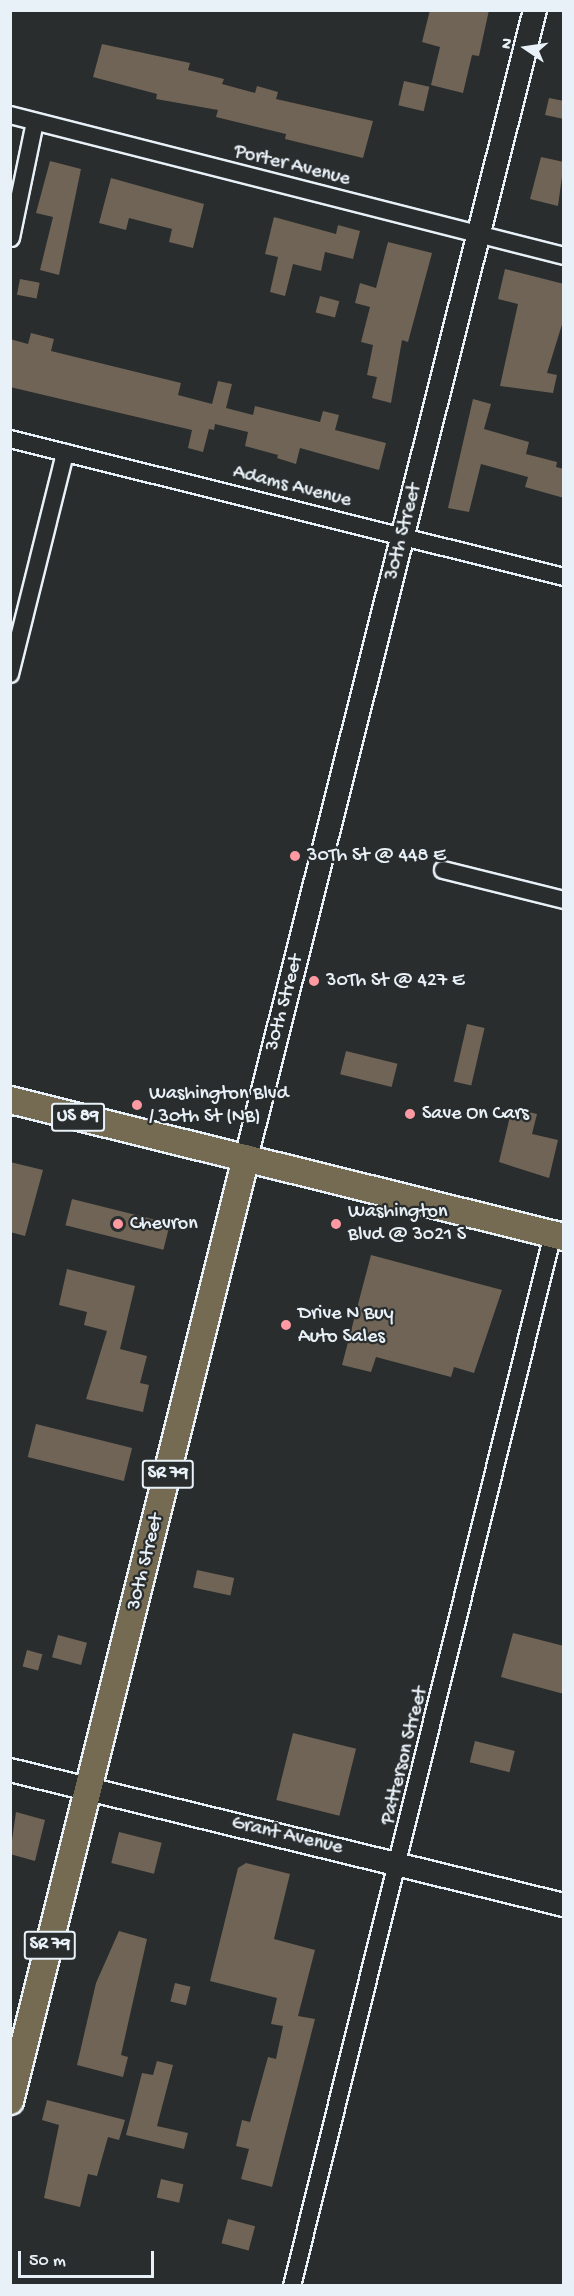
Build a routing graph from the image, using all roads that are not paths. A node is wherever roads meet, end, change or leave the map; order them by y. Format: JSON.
{"nodes":[{"id":1,"x":535,"y":10,"type":"edge"},
{"id":2,"x":10,"y":115,"type":"edge"},
{"id":3,"x":35,"y":122,"type":"junction"},
{"id":4,"x":477,"y":235,"type":"junction"},
{"id":5,"x":10,"y":238,"type":"edge"},
{"id":6,"x":564,"y":256,"type":"edge"},
{"id":7,"x":10,"y":439,"type":"edge"},
{"id":8,"x":65,"y":453,"type":"junction"},
{"id":9,"x":403,"y":536,"type":"junction"},
{"id":10,"x":564,"y":577,"type":"edge"},
{"id":11,"x":10,"y":674,"type":"edge"},
{"id":12,"x":443,"y":870,"type":"dead end"},
{"id":13,"x":564,"y":900,"type":"edge"},
{"id":14,"x":10,"y":1100,"type":"edge"},
{"id":15,"x":246,"y":1158,"type":"junction"},
{"id":16,"x":558,"y":1236,"type":"edge"},
{"id":17,"x":10,"y":1770,"type":"edge"},
{"id":18,"x":89,"y":1789,"type":"junction"},
{"id":19,"x":400,"y":1863,"type":"junction"},
{"id":20,"x":564,"y":1905,"type":"edge"},
{"id":21,"x":10,"y":2101,"type":"edge"},
{"id":22,"x":292,"y":2286,"type":"edge"}],
"edges":[{"from":1,"to":4,"type":"main road","name":"30th Street","number":"SR 79"},
{"from":2,"to":3,"type":"street","name":"Porter Avenue"},
{"from":3,"to":4,"type":"street","name":"Porter Avenue"},
{"from":3,"to":5,"type":"street"},
{"from":4,"to":6,"type":"street","name":"Porter Avenue"},
{"from":4,"to":9,"type":"main road","name":"30th Street","number":"SR 79"},
{"from":7,"to":8,"type":"street","name":"Adams Avenue"},
{"from":8,"to":9,"type":"street","name":"Adams Avenue"},
{"from":8,"to":11,"type":"street"},
{"from":9,"to":10,"type":"street","name":"Adams Avenue"},
{"from":9,"to":15,"type":"main road","name":"30th Street","number":"SR 79"},
{"from":12,"to":13,"type":"street"},
{"from":14,"to":15,"type":"main road","number":"US 89"},
{"from":15,"to":16,"type":"main road","number":"US 89"},
{"from":15,"to":18,"type":"main road","name":"30th Street","number":"SR 79"},
{"from":16,"to":19,"type":"street","name":"Patterson Street"},
{"from":17,"to":18,"type":"main road","name":"Grant Avenue"},
{"from":18,"to":19,"type":"main road","name":"Grant Avenue"},
{"from":18,"to":21,"type":"main road","name":"30th Street","number":"SR 79"},
{"from":19,"to":20,"type":"main road","name":"Grant Avenue"},
{"from":19,"to":22,"type":"street","name":"Patterson Street"}]}
